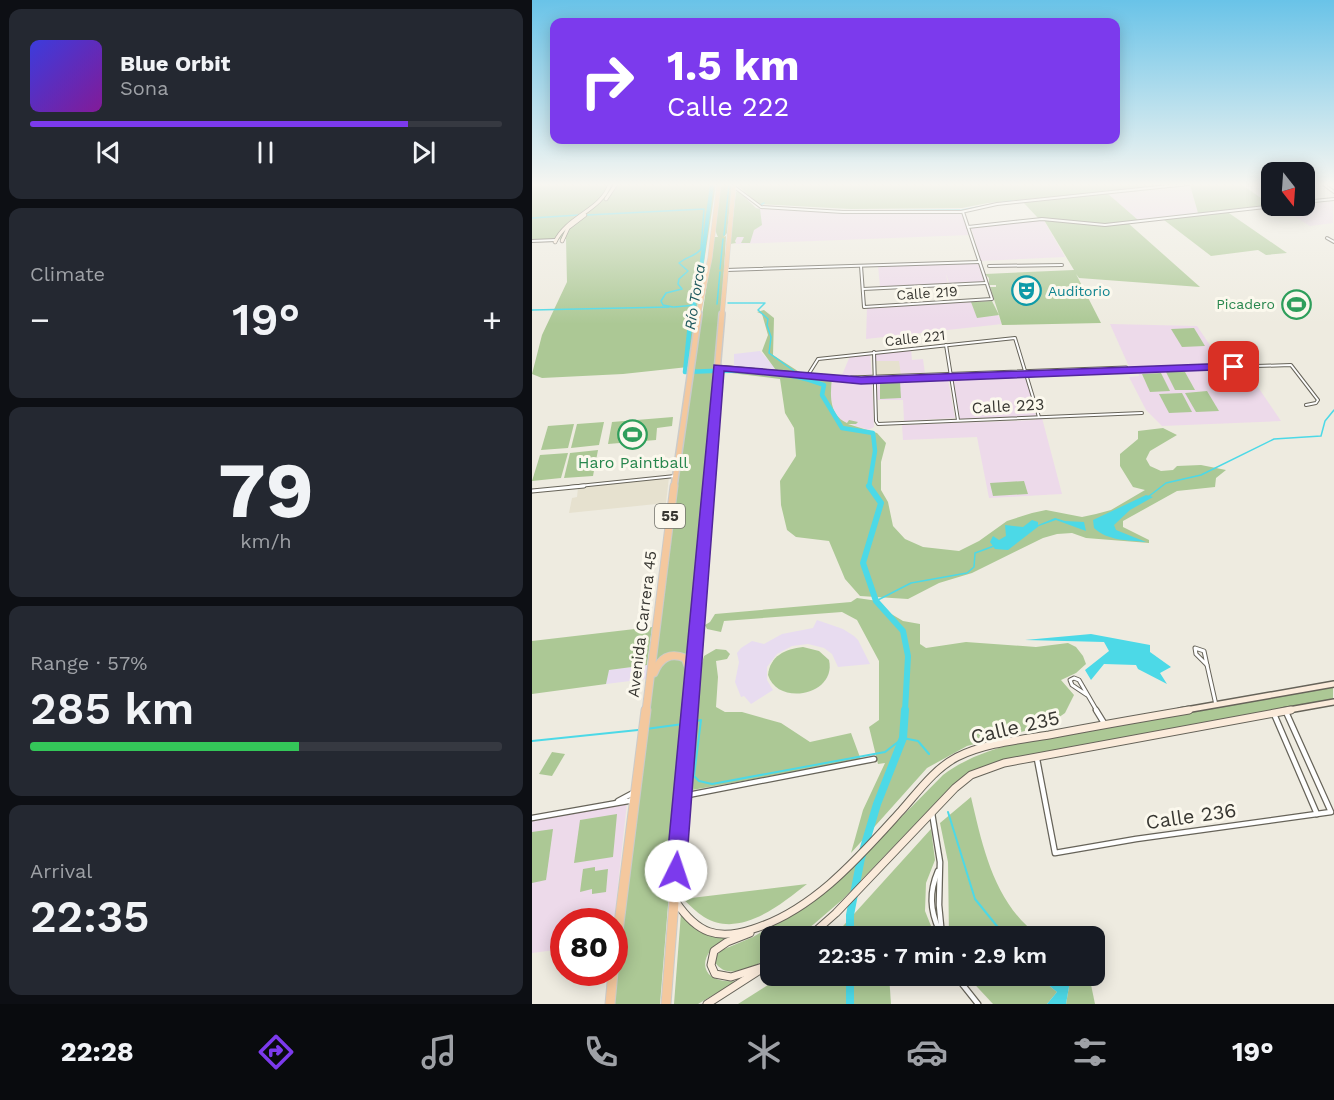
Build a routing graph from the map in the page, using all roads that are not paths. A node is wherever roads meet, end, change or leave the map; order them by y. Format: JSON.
{"nodes":[{"id":1,"x":561,"y":231,"type":"edge"},
{"id":2,"x":567,"y":231,"type":"edge"},
{"id":3,"x":718,"y":231,"type":"edge"},
{"id":4,"x":728,"y":231,"type":"edge"},
{"id":5,"x":969,"y":231,"type":"edge"},
{"id":6,"x":728,"y":234,"type":"junction"},
{"id":7,"x":718,"y":236,"type":"junction"},
{"id":8,"x":1327,"y":238,"type":"dead end"},
{"id":9,"x":532,"y":241,"type":"edge"},
{"id":10,"x":555,"y":241,"type":"junction"},
{"id":11,"x":562,"y":241,"type":"joint"},
{"id":12,"x":1333,"y":242,"type":"edge"},
{"id":13,"x":980,"y":262,"type":"junction"},
{"id":14,"x":1062,"y":265,"type":"dead end"},
{"id":15,"x":861,"y":266,"type":"junction"},
{"id":16,"x":989,"y":266,"type":"dead end"},
{"id":17,"x":726,"y":270,"type":"junction"},
{"id":18,"x":986,"y":283,"type":"junction"},
{"id":19,"x":863,"y":289,"type":"junction"},
{"id":20,"x":946,"y":345,"type":"junction"},
{"id":21,"x":874,"y":352,"type":"junction"},
{"id":22,"x":718,"y":367,"type":"junction"},
{"id":23,"x":1127,"y":369,"type":"joint"},
{"id":24,"x":1027,"y":373,"type":"junction"},
{"id":25,"x":808,"y":375,"type":"junction"},
{"id":26,"x":951,"y":376,"type":"junction"},
{"id":27,"x":875,"y":379,"type":"junction"},
{"id":28,"x":1306,"y":405,"type":"dead end"},
{"id":29,"x":1142,"y":413,"type":"dead end"},
{"id":30,"x":1039,"y":417,"type":"junction"},
{"id":31,"x":958,"y":421,"type":"junction"},
{"id":32,"x":676,"y":476,"type":"junction"},
{"id":33,"x":532,"y":491,"type":"edge"},
{"id":34,"x":1208,"y":666,"type":"junction"},
{"id":35,"x":1333,"y":684,"type":"edge"},
{"id":36,"x":690,"y":689,"type":"junction"},
{"id":37,"x":649,"y":691,"type":"junction"},
{"id":38,"x":1087,"y":695,"type":"junction"},
{"id":39,"x":1333,"y":702,"type":"edge"},
{"id":40,"x":1216,"y":705,"type":"junction"},
{"id":41,"x":1286,"y":712,"type":"junction"},
{"id":42,"x":1273,"y":714,"type":"junction"},
{"id":43,"x":1105,"y":725,"type":"junction"},
{"id":44,"x":1037,"y":757,"type":"junction"},
{"id":45,"x":874,"y":759,"type":"dead end"},
{"id":46,"x":635,"y":795,"type":"junction"},
{"id":47,"x":682,"y":796,"type":"junction"},
{"id":48,"x":616,"y":802,"type":"junction"},
{"id":49,"x":932,"y":812,"type":"junction"},
{"id":50,"x":1317,"y":814,"type":"junction"},
{"id":51,"x":532,"y":818,"type":"edge"},
{"id":52,"x":923,"y":821,"type":"junction"},
{"id":53,"x":934,"y":827,"type":"junction"},
{"id":54,"x":940,"y":868,"type":"junction"},
{"id":55,"x":932,"y":883,"type":"junction"},
{"id":56,"x":940,"y":883,"type":"junction"},
{"id":57,"x":674,"y":898,"type":"junction"},
{"id":58,"x":621,"y":908,"type":"edge"},
{"id":59,"x":821,"y":926,"type":"edge"},
{"id":60,"x":937,"y":926,"type":"edge"},
{"id":61,"x":941,"y":926,"type":"edge"},
{"id":62,"x":759,"y":929,"type":"junction"},
{"id":63,"x":760,"y":967,"type":"edge"},
{"id":64,"x":760,"y":970,"type":"edge"},
{"id":65,"x":612,"y":986,"type":"edge"},
{"id":66,"x":964,"y":986,"type":"edge"},
{"id":67,"x":610,"y":1004,"type":"edge"},
{"id":68,"x":666,"y":1004,"type":"edge"},
{"id":69,"x":707,"y":1004,"type":"edge"},
{"id":70,"x":979,"y":1004,"type":"edge"}],
"edges":[{"from":1,"to":10,"type":"main road"},
{"from":2,"to":11,"type":"main road"},
{"from":3,"to":7,"type":"highway","name":"Avenida Carrera 45","number":"55"},
{"from":4,"to":6,"type":"highway","number":"55"},
{"from":5,"to":13,"type":"street"},
{"from":6,"to":7,"type":"highway"},
{"from":6,"to":17,"type":"highway","number":"55"},
{"from":7,"to":32,"type":"highway","name":"Avenida Carrera 45","number":"55"},
{"from":8,"to":12,"type":"street"},
{"from":9,"to":10,"type":"street"},
{"from":10,"to":11,"type":"street"},
{"from":13,"to":15,"type":"street"},
{"from":13,"to":18,"type":"street"},
{"from":14,"to":16,"type":"street"},
{"from":15,"to":17,"type":"street"},
{"from":15,"to":19,"type":"street"},
{"from":17,"to":22,"type":"highway","number":"55"},
{"from":18,"to":19,"type":"street"},
{"from":18,"to":19,"type":"street","name":"Calle 219"},
{"from":20,"to":21,"type":"street","name":"Calle 221"},
{"from":20,"to":24,"type":"street","name":"Calle 221"},
{"from":20,"to":26,"type":"street"},
{"from":21,"to":25,"type":"street","name":"Calle 221"},
{"from":21,"to":27,"type":"street"},
{"from":22,"to":25,"type":"street"},
{"from":22,"to":36,"type":"highway","number":"55"},
{"from":23,"to":24,"type":"street"},
{"from":23,"to":28,"type":"street"},
{"from":24,"to":26,"type":"street"},
{"from":24,"to":30,"type":"street"},
{"from":25,"to":27,"type":"street"},
{"from":26,"to":27,"type":"street"},
{"from":26,"to":31,"type":"street"},
{"from":27,"to":31,"type":"street","name":"Calle 223"},
{"from":29,"to":30,"type":"street","name":"Calle 223"},
{"from":30,"to":31,"type":"street","name":"Calle 223"},
{"from":32,"to":33,"type":"street"},
{"from":32,"to":37,"type":"highway","name":"Avenida Carrera 45","number":"55"},
{"from":34,"to":34,"type":"street"},
{"from":34,"to":40,"type":"street"},
{"from":35,"to":40,"type":"main road","name":"Calle 235"},
{"from":36,"to":37,"type":"highway"},
{"from":36,"to":47,"type":"highway","number":"55"},
{"from":37,"to":46,"type":"highway","name":"Avenida Carrera 45","number":"55"},
{"from":38,"to":38,"type":"street"},
{"from":38,"to":43,"type":"street"},
{"from":39,"to":41,"type":"main road","name":"Calle 235"},
{"from":40,"to":43,"type":"main road","name":"Calle 235"},
{"from":41,"to":42,"type":"main road","name":"Calle 235"},
{"from":41,"to":50,"type":"street","name":"Calle 236"},
{"from":42,"to":44,"type":"main road","name":"Calle 235"},
{"from":42,"to":50,"type":"street"},
{"from":43,"to":62,"type":"main road","name":"Calle 235"},
{"from":44,"to":49,"type":"main road","name":"Calle 235"},
{"from":44,"to":50,"type":"street","name":"Calle 236"},
{"from":45,"to":47,"type":"street"},
{"from":46,"to":48,"type":"street"},
{"from":46,"to":48,"type":"street"},
{"from":46,"to":58,"type":"highway","name":"Avenida Carrera 45","number":"55"},
{"from":47,"to":57,"type":"highway","number":"55"},
{"from":48,"to":51,"type":"street"},
{"from":49,"to":52,"type":"main road","name":"Calle 235"},
{"from":49,"to":53,"type":"street"},
{"from":52,"to":53,"type":"street"},
{"from":52,"to":59,"type":"main road","name":"Calle 235"},
{"from":53,"to":54,"type":"street"},
{"from":54,"to":55,"type":"street"},
{"from":54,"to":56,"type":"street"},
{"from":55,"to":56,"type":"street"},
{"from":55,"to":60,"type":"street"},
{"from":56,"to":61,"type":"street"},
{"from":57,"to":62,"type":"main road","name":"Calle 235"},
{"from":57,"to":68,"type":"highway","number":"55"},
{"from":62,"to":63,"type":"main road"},
{"from":64,"to":69,"type":"main road"},
{"from":65,"to":67,"type":"highway"},
{"from":66,"to":70,"type":"street"}]}
